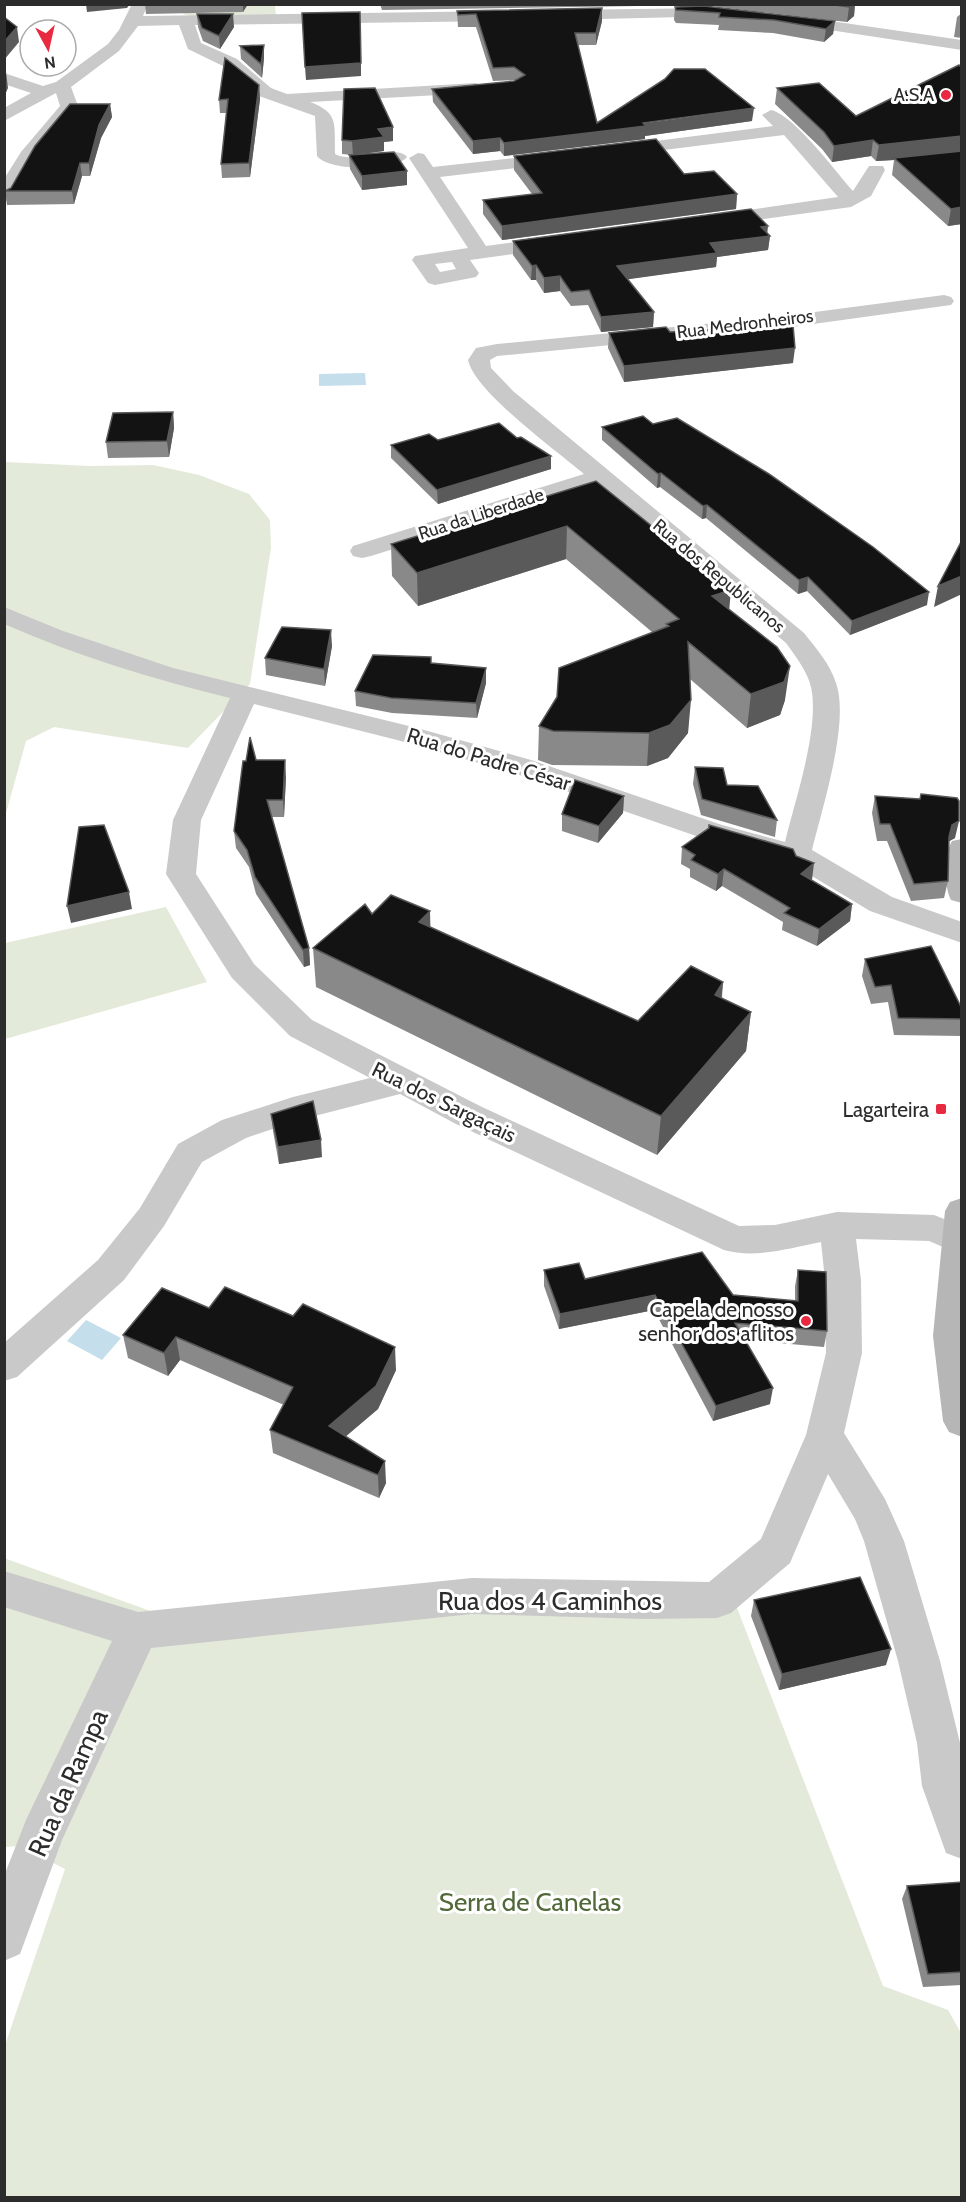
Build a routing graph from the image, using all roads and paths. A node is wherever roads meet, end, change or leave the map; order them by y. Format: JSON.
{"nodes":[{"id":1,"x":140,"y":4,"type":"edge"},
{"id":2,"x":856,"y":12,"type":"dead end"},
{"id":3,"x":735,"y":14,"type":"edge"},
{"id":4,"x":545,"y":15,"type":"edge"},
{"id":5,"x":523,"y":16,"type":"edge"},
{"id":6,"x":769,"y":18,"type":"edge"},
{"id":7,"x":133,"y":21,"type":"junction"},
{"id":8,"x":186,"y":21,"type":"junction"},
{"id":9,"x":867,"y":32,"type":"junction"},
{"id":10,"x":962,"y":45,"type":"edge"},
{"id":11,"x":4,"y":78,"type":"edge"},
{"id":12,"x":62,"y":86,"type":"junction"},
{"id":13,"x":492,"y":87,"type":"edge"},
{"id":14,"x":45,"y":92,"type":"junction"},
{"id":15,"x":280,"y":98,"type":"junction"},
{"id":16,"x":4,"y":116,"type":"edge"},
{"id":17,"x":595,"y":153,"type":"edge"},
{"id":18,"x":407,"y":156,"type":"junction"},
{"id":19,"x":572,"y":156,"type":"edge"},
{"id":20,"x":898,"y":166,"type":"edge"},
{"id":21,"x":460,"y":170,"type":"junction"},
{"id":22,"x":876,"y":170,"type":"junction"},
{"id":23,"x":429,"y":174,"type":"junction"},
{"id":24,"x":826,"y":175,"type":"junction"},
{"id":25,"x":4,"y":196,"type":"edge"},
{"id":26,"x":848,"y":202,"type":"junction"},
{"id":27,"x":692,"y":223,"type":"edge"},
{"id":28,"x":574,"y":239,"type":"edge"},
{"id":29,"x":480,"y":252,"type":"junction"},
{"id":30,"x":457,"y":255,"type":"dead end"},
{"id":31,"x":944,"y":301,"type":"dead end"},
{"id":32,"x":479,"y":360,"type":"joint"},
{"id":33,"x":600,"y":476,"type":"junction"},
{"id":34,"x":362,"y":552,"type":"dead end"},
{"id":35,"x":4,"y":614,"type":"edge"},
{"id":36,"x":245,"y":695,"type":"junction"},
{"id":37,"x":962,"y":848,"type":"edge"},
{"id":38,"x":796,"y":854,"type":"junction"},
{"id":39,"x":962,"y":893,"type":"edge"},
{"id":40,"x":962,"y":933,"type":"edge"},
{"id":41,"x":402,"y":1082,"type":"junction"},
{"id":42,"x":837,"y":1225,"type":"junction"},
{"id":43,"x":961,"y":1231,"type":"edge"},
{"id":44,"x":4,"y":1365,"type":"edge"},
{"id":45,"x":962,"y":1420,"type":"edge"},
{"id":46,"x":825,"y":1435,"type":"junction"},
{"id":47,"x":4,"y":1589,"type":"edge"},
{"id":48,"x":138,"y":1631,"type":"junction"},
{"id":49,"x":962,"y":1838,"type":"edge"},
{"id":50,"x":4,"y":1938,"type":"edge"}],
"edges":[{"from":1,"to":7,"type":"street"},
{"from":2,"to":9,"type":"street"},
{"from":3,"to":4,"type":"street"},
{"from":5,"to":8,"type":"street"},
{"from":6,"to":9,"type":"street"},
{"from":7,"to":8,"type":"street"},
{"from":7,"to":12,"type":"street"},
{"from":8,"to":15,"type":"street"},
{"from":9,"to":10,"type":"street"},
{"from":11,"to":14,"type":"street"},
{"from":12,"to":14,"type":"street"},
{"from":12,"to":25,"type":"street"},
{"from":13,"to":15,"type":"street"},
{"from":14,"to":16,"type":"street"},
{"from":15,"to":18,"type":"street"},
{"from":17,"to":24,"type":"street"},
{"from":18,"to":21,"type":"street"},
{"from":18,"to":23,"type":"street"},
{"from":19,"to":21,"type":"street"},
{"from":20,"to":22,"type":"street"},
{"from":21,"to":23,"type":"street"},
{"from":22,"to":24,"type":"street"},
{"from":22,"to":26,"type":"street"},
{"from":23,"to":29,"type":"street"},
{"from":24,"to":26,"type":"street"},
{"from":26,"to":27,"type":"street"},
{"from":28,"to":29,"type":"street"},
{"from":29,"to":30,"type":"street"},
{"from":31,"to":32,"type":"street","name":"Rua Medronheiros"},
{"from":32,"to":33,"type":"street","name":"Rua dos Republicanos"},
{"from":33,"to":34,"type":"street","name":"Rua da Liberdade"},
{"from":33,"to":38,"type":"street","name":"Rua dos Republicanos"},
{"from":35,"to":36,"type":"street","name":"Rua do Padre César"},
{"from":36,"to":38,"type":"street","name":"Rua do Padre César"},
{"from":36,"to":41,"type":"street","name":"Rua dos Sargaçais"},
{"from":37,"to":39,"type":"main road"},
{"from":38,"to":40,"type":"street","name":"Rua do Padre César"},
{"from":41,"to":42,"type":"street","name":"Rua dos Sargaçais"},
{"from":41,"to":44,"type":"street"},
{"from":42,"to":43,"type":"street","name":"Rua dos Sargaçais"},
{"from":42,"to":46,"type":"street","name":"Rua dos 4 Caminhos"},
{"from":43,"to":45,"type":"main road"},
{"from":46,"to":48,"type":"street","name":"Rua dos 4 Caminhos"},
{"from":46,"to":49,"type":"street"},
{"from":47,"to":48,"type":"street","name":"Rua dos 4 Caminhos"},
{"from":48,"to":50,"type":"street","name":"Rua da Rampa"}]}
